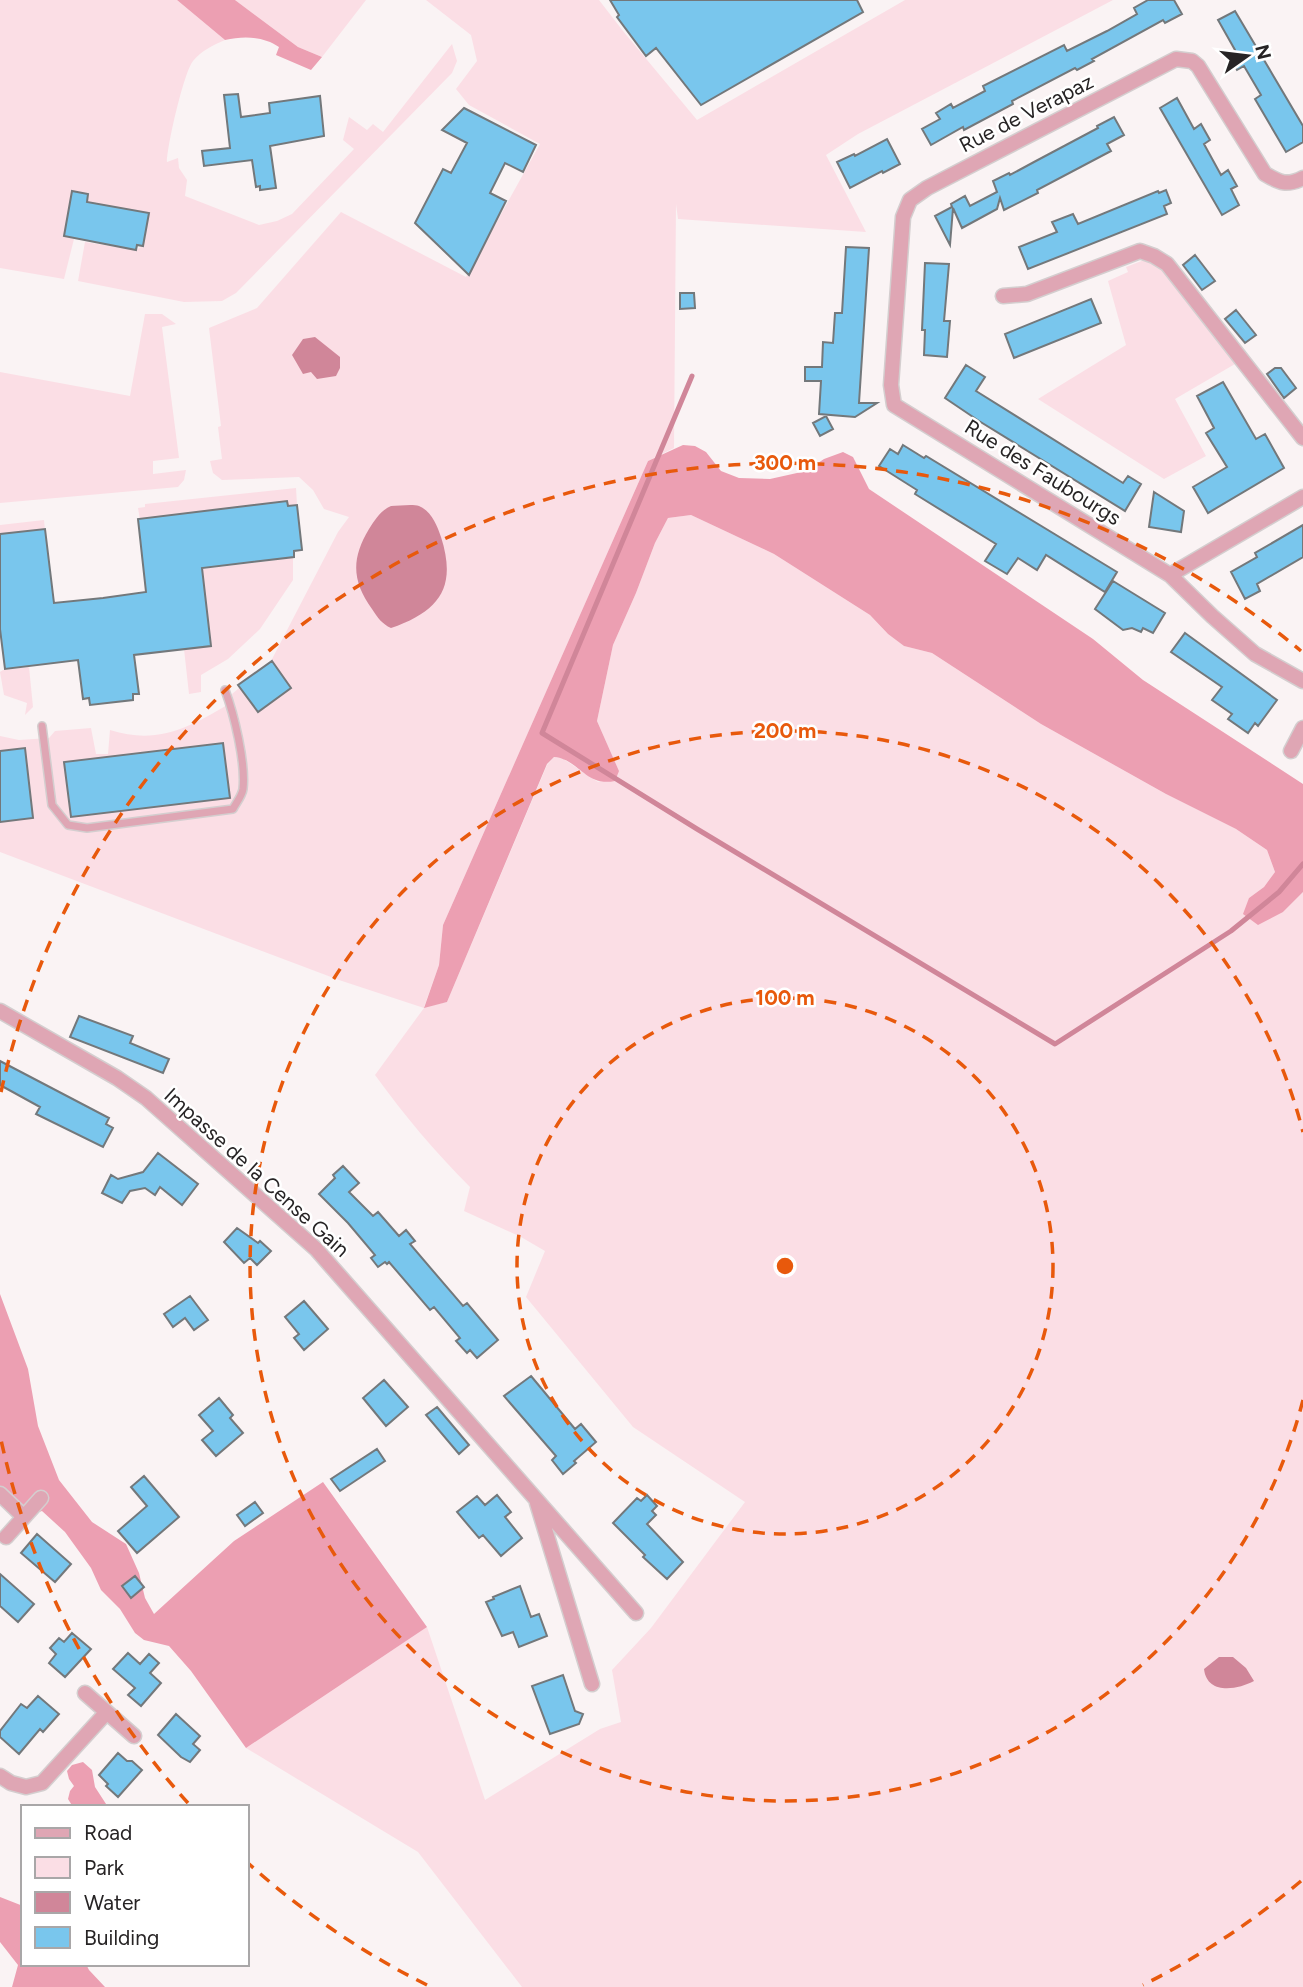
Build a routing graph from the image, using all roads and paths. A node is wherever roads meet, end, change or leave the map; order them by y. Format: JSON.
{"nodes":[{"id":1,"x":1303,"y":178,"type":"edge"},
{"id":2,"x":1003,"y":296,"type":"dead end"},
{"id":3,"x":894,"y":405,"type":"joint"},
{"id":4,"x":1303,"y":438,"type":"edge"},
{"id":5,"x":1303,"y":497,"type":"edge"},
{"id":6,"x":1170,"y":575,"type":"junction"},
{"id":7,"x":1303,"y":681,"type":"edge"},
{"id":8,"x":225,"y":690,"type":"dead end"},
{"id":9,"x":42,"y":726,"type":"dead end"},
{"id":10,"x":1303,"y":729,"type":"edge"},
{"id":11,"x":1291,"y":751,"type":"dead end"},
{"id":12,"x":0,"y":1011,"type":"edge"},
{"id":13,"x":0,"y":1494,"type":"edge"},
{"id":14,"x":41,"y":1498,"type":"dead end"},
{"id":15,"x":536,"y":1499,"type":"junction"},
{"id":16,"x":24,"y":1517,"type":"junction"},
{"id":17,"x":6,"y":1537,"type":"dead end"},
{"id":18,"x":636,"y":1613,"type":"dead end"},
{"id":19,"x":592,"y":1684,"type":"dead end"},
{"id":20,"x":85,"y":1693,"type":"dead end"},
{"id":21,"x":106,"y":1713,"type":"junction"},
{"id":22,"x":134,"y":1736,"type":"dead end"},
{"id":23,"x":0,"y":1776,"type":"edge"}],
"edges":[{"from":1,"to":3,"type":"street","name":"Rue de Verapaz"},
{"from":2,"to":4,"type":"street"},
{"from":3,"to":6,"type":"street","name":"Rue des Faubourgs"},
{"from":5,"to":6,"type":"street"},
{"from":6,"to":7,"type":"street","name":"Rue des Faubourgs"},
{"from":8,"to":9,"type":"lane"},
{"from":10,"to":11,"type":"street"},
{"from":12,"to":15,"type":"street","name":"Impasse de la Cense Gain"},
{"from":13,"to":16,"type":"street"},
{"from":14,"to":16,"type":"street"},
{"from":15,"to":18,"type":"street","name":"Impasse de la Cense Gain"},
{"from":15,"to":19,"type":"street","name":"Impasse de la Cense Gain"},
{"from":16,"to":17,"type":"street"},
{"from":20,"to":21,"type":"street"},
{"from":21,"to":22,"type":"street"},
{"from":21,"to":23,"type":"street"}]}
